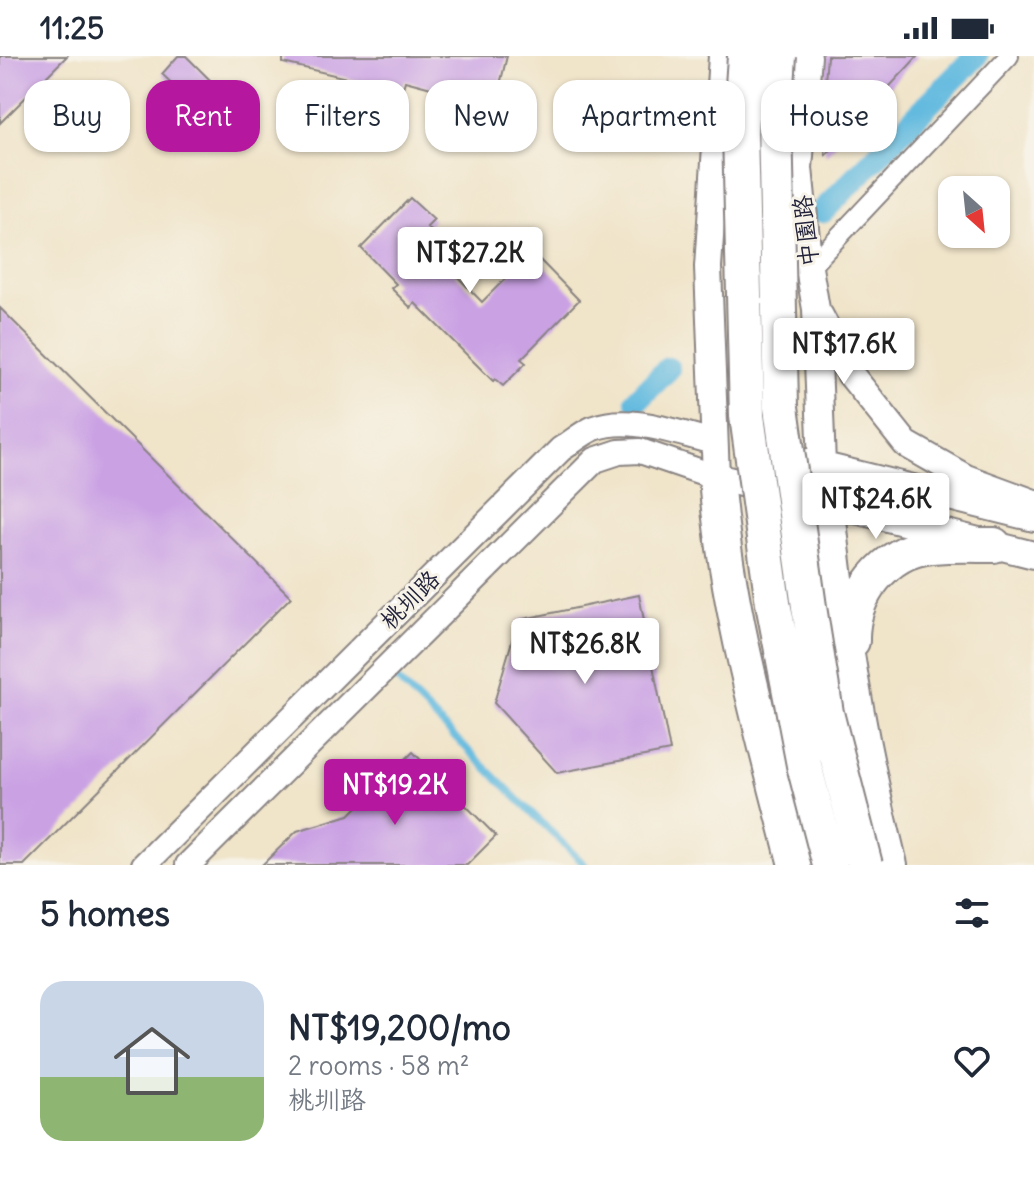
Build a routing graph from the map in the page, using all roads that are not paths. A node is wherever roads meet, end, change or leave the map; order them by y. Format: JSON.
{"nodes":[{"id":1,"x":722,"y":56,"type":"edge"},
{"id":2,"x":731,"y":56,"type":"edge"},
{"id":3,"x":745,"y":56,"type":"edge"},
{"id":4,"x":779,"y":56,"type":"edge"},
{"id":5,"x":808,"y":56,"type":"edge"},
{"id":6,"x":1009,"y":56,"type":"edge"},
{"id":7,"x":809,"y":268,"type":"junction"},
{"id":8,"x":816,"y":309,"type":"junction"},
{"id":9,"x":714,"y":442,"type":"junction"},
{"id":10,"x":767,"y":453,"type":"junction"},
{"id":11,"x":822,"y":465,"type":"junction"},
{"id":12,"x":716,"y":477,"type":"junction"},
{"id":13,"x":768,"y":490,"type":"junction"},
{"id":14,"x":827,"y":502,"type":"junction"},
{"id":15,"x":1034,"y":503,"type":"edge"},
{"id":16,"x":1034,"y":518,"type":"edge"},
{"id":17,"x":994,"y":545,"type":"junction"},
{"id":18,"x":1034,"y":555,"type":"edge"},
{"id":19,"x":853,"y":706,"type":"junction"},
{"id":20,"x":144,"y":865,"type":"edge"},
{"id":21,"x":188,"y":865,"type":"edge"},
{"id":22,"x":796,"y":865,"type":"edge"},
{"id":23,"x":830,"y":865,"type":"edge"},
{"id":24,"x":849,"y":865,"type":"edge"},
{"id":25,"x":865,"y":865,"type":"edge"},
{"id":26,"x":890,"y":865,"type":"edge"}],
"edges":[{"from":1,"to":9,"type":"main road"},
{"from":2,"to":10,"type":"main road"},
{"from":3,"to":23,"type":"highway","bridge":true},
{"from":4,"to":25,"type":"highway","bridge":true},
{"from":5,"to":7,"type":"main road","name":"中園路"},
{"from":6,"to":7,"type":"street"},
{"from":7,"to":8,"type":"main road","name":"中園路"},
{"from":8,"to":11,"type":"main road","name":"中園路"},
{"from":8,"to":15,"type":"main road"},
{"from":9,"to":10,"type":"main road"},
{"from":9,"to":12,"type":"main road"},
{"from":9,"to":20,"type":"street","name":"桃圳路"},
{"from":10,"to":11,"type":"main road"},
{"from":10,"to":13,"type":"main road"},
{"from":11,"to":14,"type":"main road","name":"中園路"},
{"from":11,"to":16,"type":"main road"},
{"from":12,"to":13,"type":"main road"},
{"from":12,"to":21,"type":"street","name":"桃圳路"},
{"from":12,"to":22,"type":"highway"},
{"from":13,"to":14,"type":"main road"},
{"from":13,"to":24,"type":"highway"},
{"from":14,"to":17,"type":"main road"},
{"from":14,"to":19,"type":"highway"},
{"from":17,"to":18,"type":"main road"},
{"from":17,"to":19,"type":"highway"},
{"from":19,"to":26,"type":"highway"}]}
